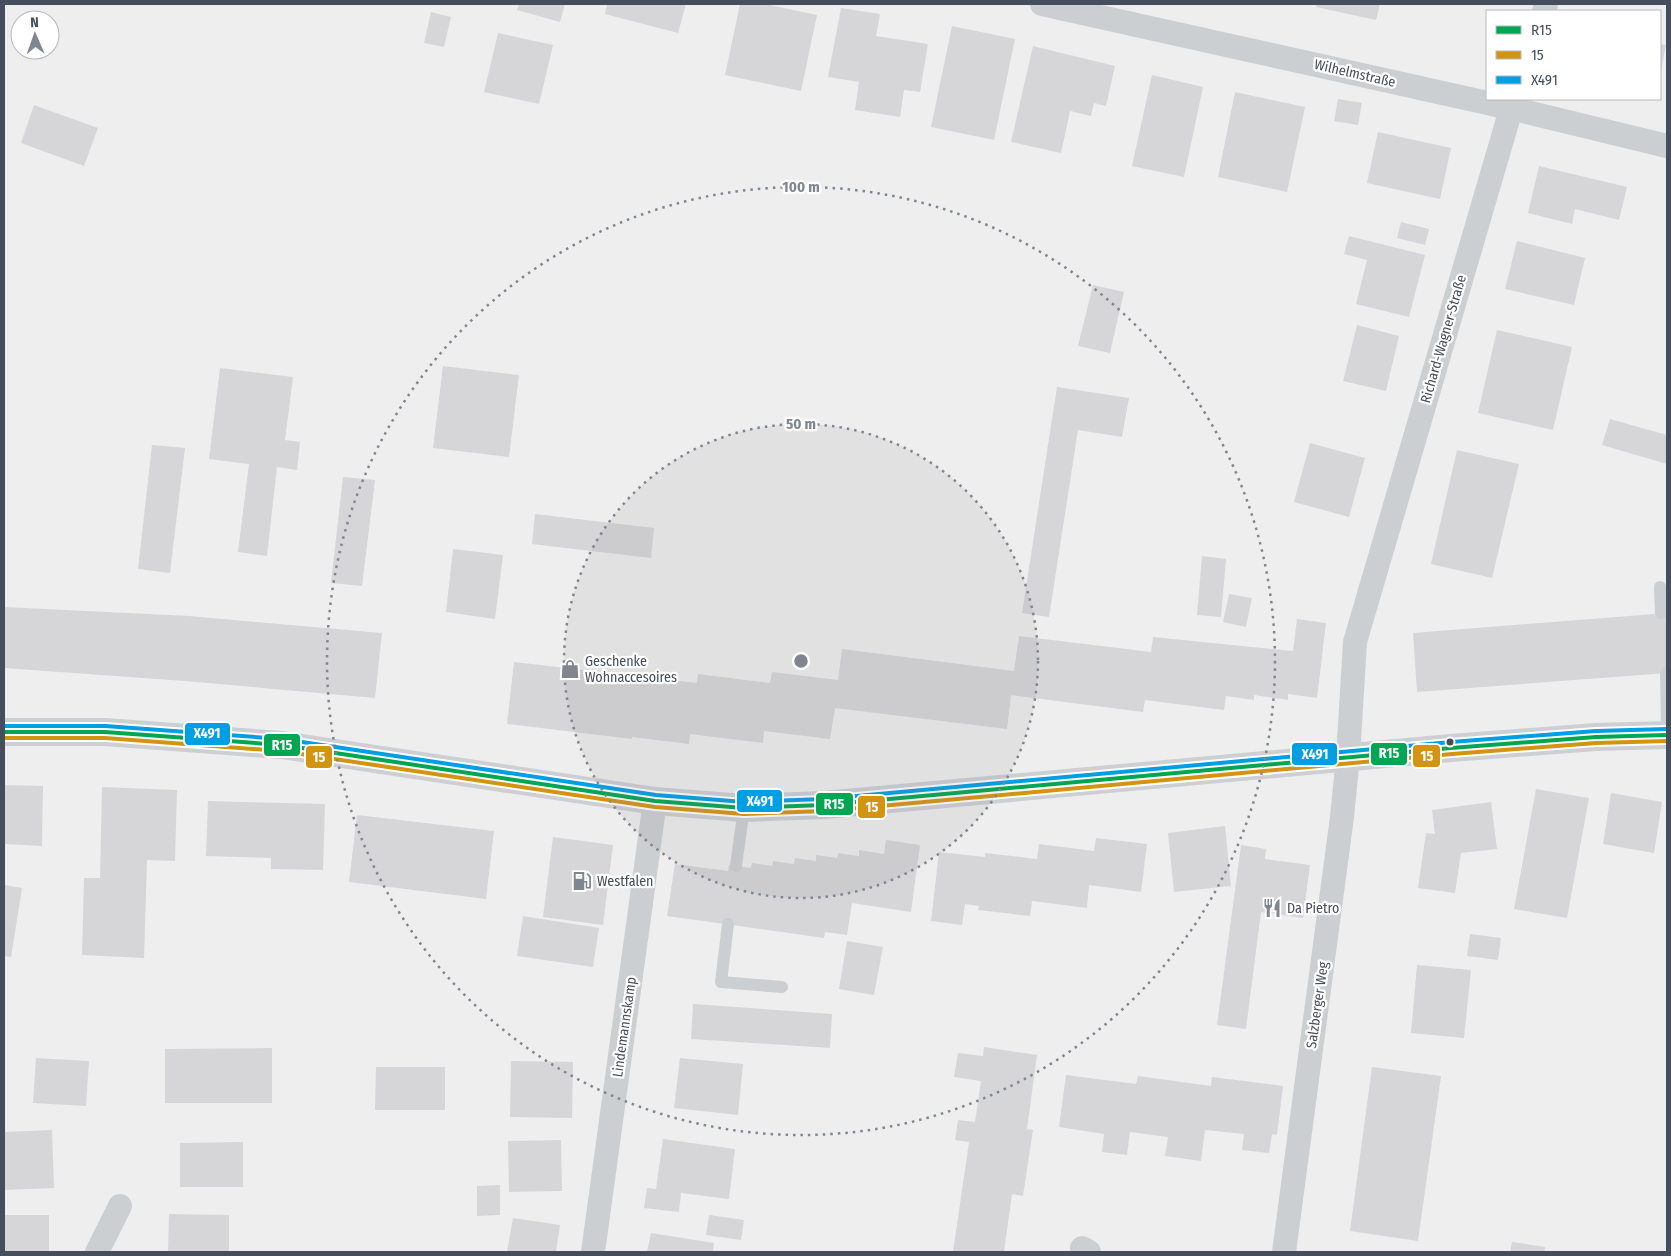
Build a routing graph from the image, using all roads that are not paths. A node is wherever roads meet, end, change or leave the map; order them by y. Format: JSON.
{"nodes":[{"id":1,"x":1042,"y":4,"type":"edge"},
{"id":2,"x":1486,"y":98,"type":"edge"},
{"id":3,"x":1498,"y":100,"type":"edge"},
{"id":4,"x":1512,"y":103,"type":"edge"},
{"id":5,"x":1667,"y":146,"type":"edge"},
{"id":6,"x":1660,"y":587,"type":"dead end"},
{"id":7,"x":1661,"y":613,"type":"dead end"},
{"id":8,"x":1666,"y":673,"type":"dead end"},
{"id":9,"x":4,"y":732,"type":"edge"},
{"id":10,"x":1667,"y":736,"type":"edge"},
{"id":11,"x":1348,"y":757,"type":"junction"},
{"id":12,"x":654,"y":801,"type":"junction"},
{"id":13,"x":744,"y":808,"type":"junction"},
{"id":14,"x":736,"y":866,"type":"dead end"},
{"id":15,"x":728,"y":924,"type":"dead end"},
{"id":16,"x":782,"y":987,"type":"dead end"},
{"id":17,"x":120,"y":1206,"type":"dead end"},
{"id":18,"x":97,"y":1252,"type":"edge"},
{"id":19,"x":593,"y":1252,"type":"edge"},
{"id":20,"x":1284,"y":1252,"type":"edge"}],
"edges":[{"from":1,"to":2,"type":"street","name":"Wilhelmstraße"},
{"from":3,"to":4,"type":"street","name":"Wilhelmstraße"},
{"from":4,"to":5,"type":"street","name":"Wilhelmstraße"},
{"from":4,"to":11,"type":"street","name":"Richard-Wagner-Straße"},
{"from":6,"to":7,"type":"lane"},
{"from":8,"to":10,"type":"lane"},
{"from":9,"to":12,"type":"street"},
{"from":10,"to":11,"type":"street"},
{"from":11,"to":13,"type":"street"},
{"from":11,"to":20,"type":"street","name":"Salzberger Weg"},
{"from":12,"to":13,"type":"street"},
{"from":12,"to":19,"type":"street","name":"Lindemannskamp"},
{"from":13,"to":14,"type":"lane"},
{"from":15,"to":16,"type":"lane"},
{"from":17,"to":18,"type":"street"}]}
